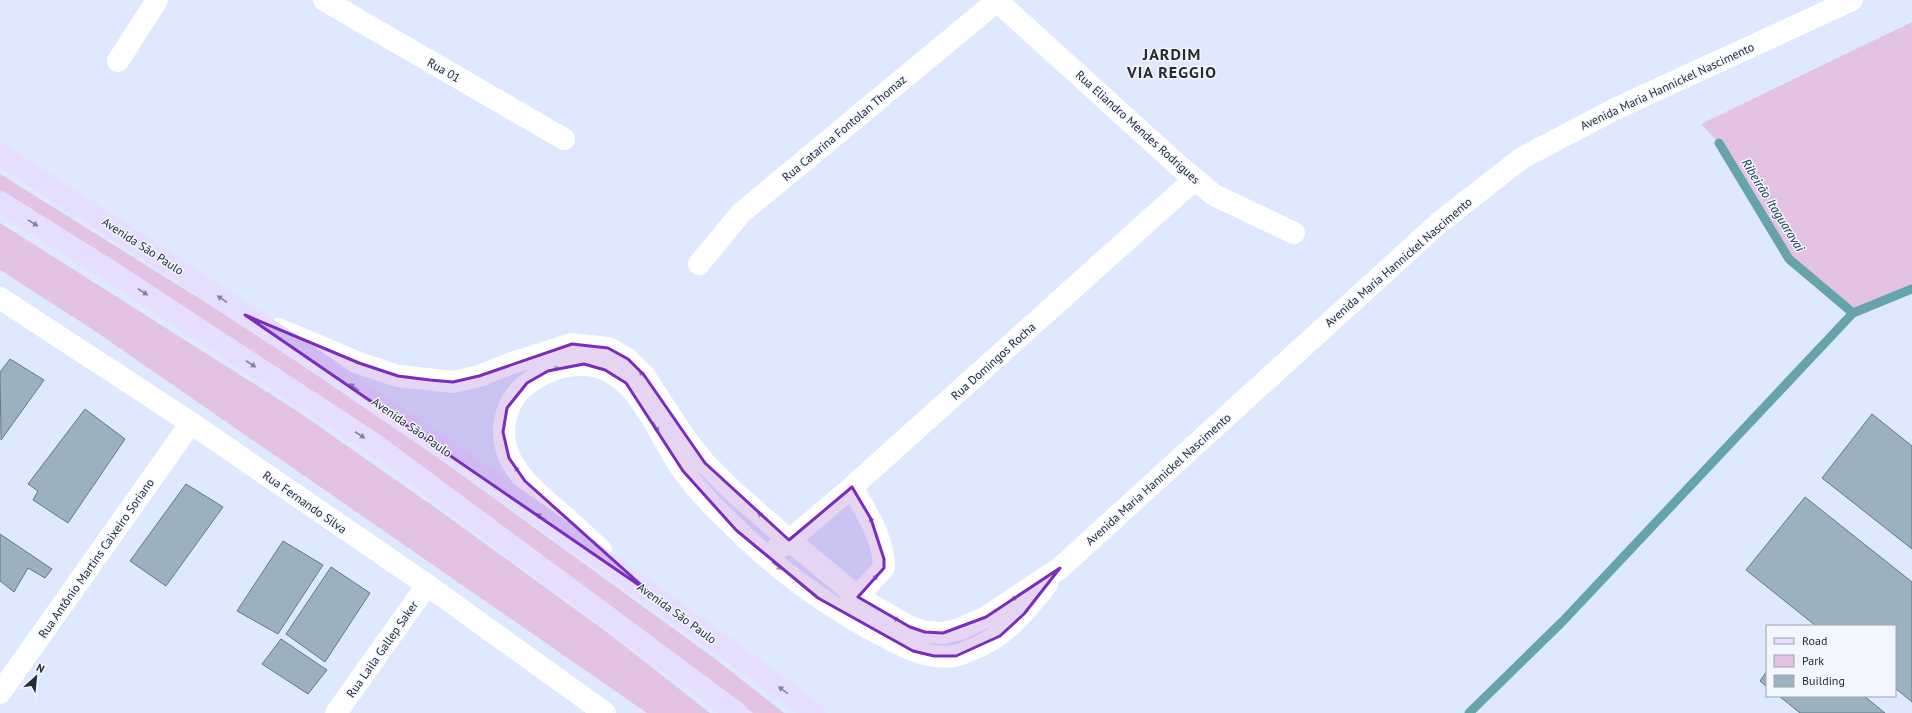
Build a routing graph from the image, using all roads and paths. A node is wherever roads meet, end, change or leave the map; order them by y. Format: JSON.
{"nodes":[{"id":1,"x":157,"y":0,"type":"edge"},
{"id":2,"x":324,"y":0,"type":"edge"},
{"id":3,"x":996,"y":0,"type":"edge"},
{"id":4,"x":1852,"y":0,"type":"edge"},
{"id":5,"x":118,"y":61,"type":"dead end"},
{"id":6,"x":564,"y":139,"type":"dead end"},
{"id":7,"x":0,"y":154,"type":"edge"},
{"id":8,"x":1195,"y":179,"type":"junction"},
{"id":9,"x":0,"y":202,"type":"edge"},
{"id":10,"x":1294,"y":233,"type":"dead end"},
{"id":11,"x":699,"y":264,"type":"dead end"},
{"id":12,"x":0,"y":298,"type":"edge"},
{"id":13,"x":245,"y":315,"type":"junction"},
{"id":14,"x":191,"y":423,"type":"junction"},
{"id":15,"x":683,"y":471,"type":"junction"},
{"id":16,"x":852,"y":487,"type":"junction"},
{"id":17,"x":789,"y":540,"type":"junction"},
{"id":18,"x":1060,"y":568,"type":"junction"},
{"id":19,"x":427,"y":586,"type":"junction"},
{"id":20,"x":649,"y":592,"type":"junction"},
{"id":21,"x":858,"y":597,"type":"junction"},
{"id":22,"x":840,"y":611,"type":"junction"},
{"id":23,"x":0,"y":693,"type":"edge"},
{"id":24,"x":336,"y":713,"type":"edge"},
{"id":25,"x":605,"y":713,"type":"edge"},
{"id":26,"x":737,"y":713,"type":"edge"},
{"id":27,"x":815,"y":713,"type":"edge"}],
"edges":[{"from":1,"to":5,"type":"street"},
{"from":2,"to":6,"type":"street","name":"Rua 01"},
{"from":3,"to":8,"type":"street","name":"Rua Eliandro Mendes Rodrigues"},
{"from":3,"to":11,"type":"street","name":"Rua Catarina Fontolan Thomaz"},
{"from":4,"to":18,"type":"street","name":"Avenida Maria Hannickel Nascimento"},
{"from":13,"to":7,"type":"main road","name":"Avenida São Paulo","one_way":true},
{"from":8,"to":10,"type":"street","name":"Rua Eliandro Mendes Rodrigues"},
{"from":8,"to":16,"type":"street","name":"Rua Domingos Rocha"},
{"from":9,"to":26,"type":"main road","one_way":true},
{"from":12,"to":14,"type":"street","name":"Rua Fernando Silva"},
{"from":17,"to":13,"type":"street","name":"Avenida Maria Hannickel Nascimento","one_way":true},
{"from":20,"to":13,"type":"main road","name":"Avenida São Paulo","one_way":true},
{"from":14,"to":19,"type":"street","name":"Rua Fernando Silva"},
{"from":14,"to":23,"type":"street","name":"Rua Antônio Martins Caixeiro Soriano"},
{"from":15,"to":17,"type":"street","name":"Avenida Maria Hannickel Nascimento"},
{"from":20,"to":15,"type":"street","name":"Avenida Maria Hannickel Nascimento","one_way":true},
{"from":15,"to":22,"type":"street","name":"Avenida Maria Hannickel Nascimento","one_way":true},
{"from":16,"to":17,"type":"street","name":"Rua Domingos Rocha"},
{"from":21,"to":16,"type":"street","one_way":true},
{"from":17,"to":21,"type":"street","name":"Avenida Maria Hannickel Nascimento"},
{"from":18,"to":21,"type":"street","name":"Avenida Maria Hannickel Nascimento","one_way":true},
{"from":18,"to":22,"type":"street","name":"Avenida Maria Hannickel Nascimento"},
{"from":19,"to":24,"type":"street","name":"Rua Laila Gallep Saker"},
{"from":19,"to":25,"type":"street","name":"Rua Fernando Silva"},
{"from":27,"to":20,"type":"main road","name":"Avenida São Paulo","one_way":true},
{"from":21,"to":22,"type":"street"}]}
